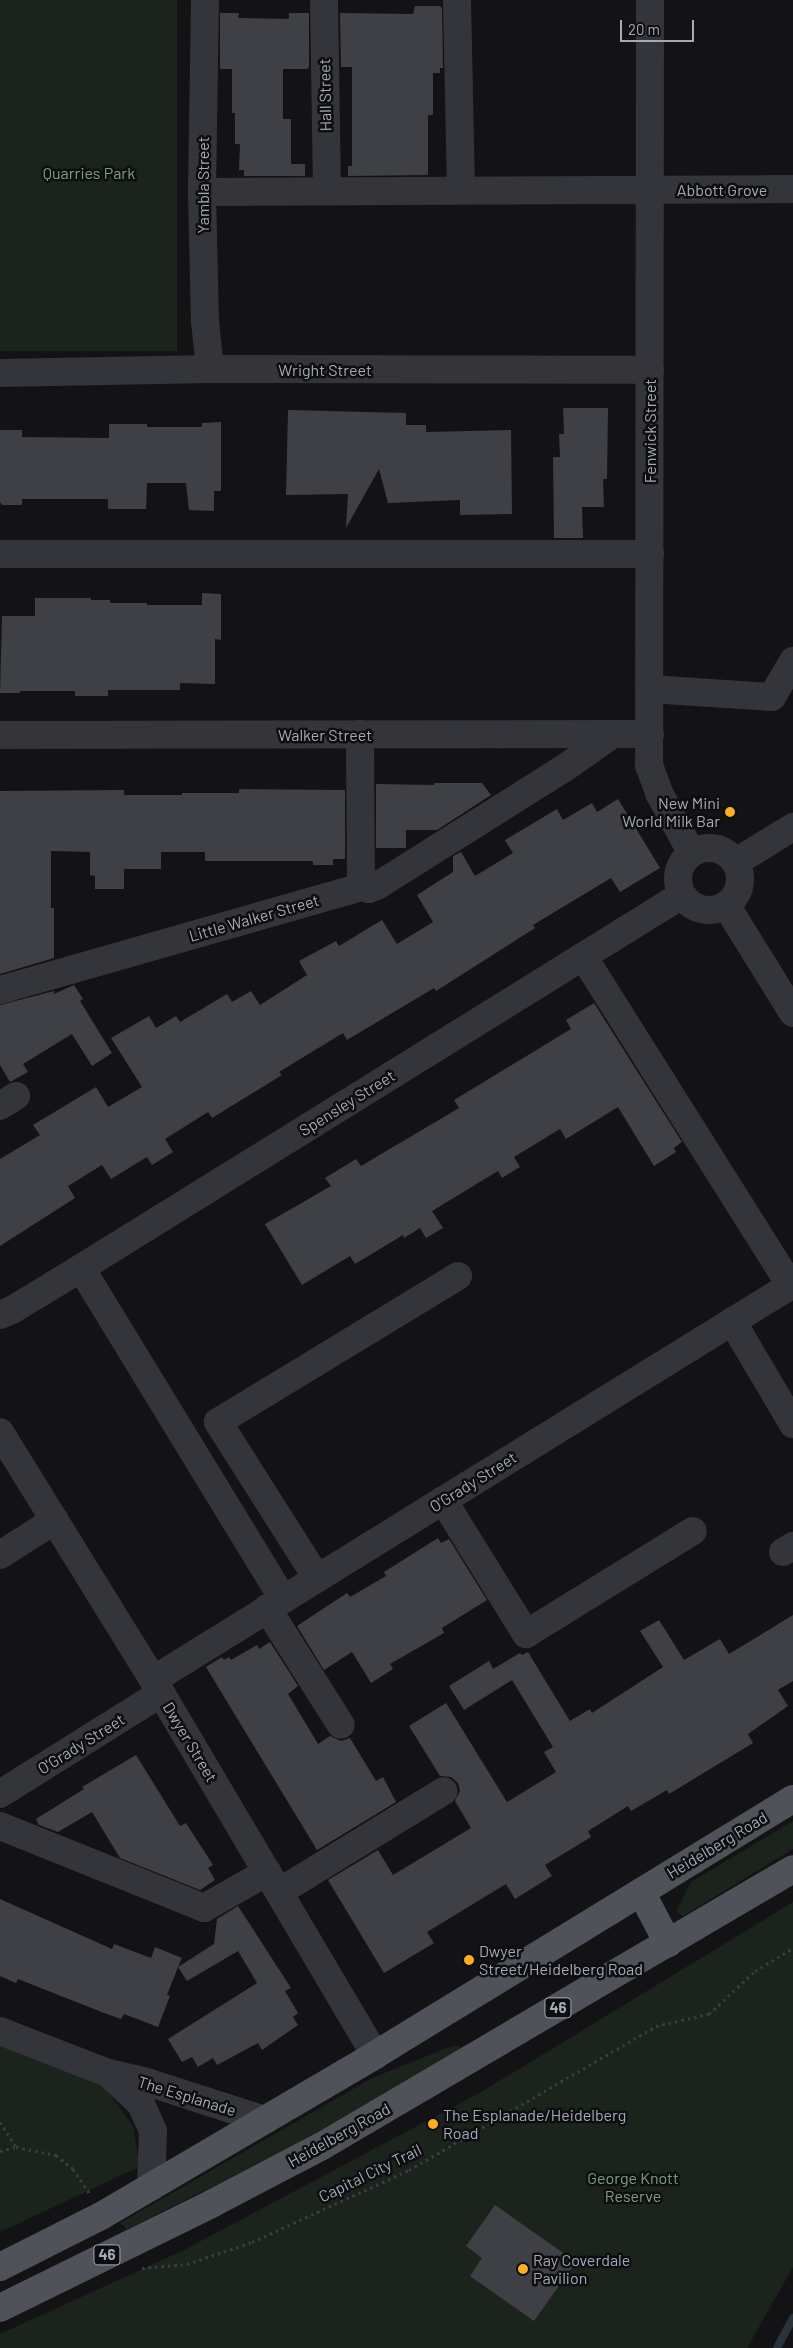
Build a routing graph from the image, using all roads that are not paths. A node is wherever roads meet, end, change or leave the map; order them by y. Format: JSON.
{"nodes":[{"id":1,"x":205,"y":0,"type":"edge"},
{"id":2,"x":324,"y":0,"type":"edge"},
{"id":3,"x":457,"y":0,"type":"edge"},
{"id":4,"x":650,"y":0,"type":"edge"},
{"id":5,"x":793,"y":189,"type":"edge"},
{"id":6,"x":461,"y":190,"type":"junction"},
{"id":7,"x":650,"y":190,"type":"junction"},
{"id":8,"x":327,"y":191,"type":"junction"},
{"id":9,"x":202,"y":192,"type":"junction"},
{"id":10,"x":210,"y":369,"type":"junction"},
{"id":11,"x":650,"y":370,"type":"junction"},
{"id":12,"x":0,"y":373,"type":"edge"},
{"id":13,"x":0,"y":554,"type":"edge"},
{"id":14,"x":650,"y":554,"type":"junction"},
{"id":15,"x":793,"y":661,"type":"edge"},
{"id":16,"x":650,"y":689,"type":"junction"},
{"id":17,"x":360,"y":734,"type":"junction"},
{"id":18,"x":613,"y":734,"type":"junction"},
{"id":19,"x":650,"y":734,"type":"junction"},
{"id":20,"x":0,"y":735,"type":"edge"},
{"id":21,"x":793,"y":827,"type":"edge"},
{"id":22,"x":691,"y":852,"type":"junction"},
{"id":23,"x":736,"y":862,"type":"junction"},
{"id":24,"x":361,"y":887,"type":"junction"},
{"id":25,"x":682,"y":895,"type":"junction"},
{"id":26,"x":726,"y":905,"type":"junction"},
{"id":27,"x":583,"y":956,"type":"junction"},
{"id":28,"x":0,"y":990,"type":"edge"},
{"id":29,"x":793,"y":1013,"type":"edge"},
{"id":30,"x":81,"y":1268,"type":"junction"},
{"id":31,"x":458,"y":1276,"type":"dead end"},
{"id":32,"x":792,"y":1285,"type":"edge"},
{"id":33,"x":4,"y":1316,"type":"edge"},
{"id":34,"x":732,"y":1322,"type":"junction"},
{"id":35,"x":793,"y":1424,"type":"edge"},
{"id":36,"x":0,"y":1432,"type":"edge"},
{"id":37,"x":443,"y":1500,"type":"junction"},
{"id":38,"x":55,"y":1520,"type":"junction"},
{"id":39,"x":693,"y":1531,"type":"dead end"},
{"id":40,"x":0,"y":1555,"type":"edge"},
{"id":41,"x":317,"y":1578,"type":"junction"},
{"id":42,"x":275,"y":1604,"type":"junction"},
{"id":43,"x":157,"y":1687,"type":"junction"},
{"id":44,"x":342,"y":1725,"type":"dead end"},
{"id":45,"x":444,"y":1791,"type":"dead end"},
{"id":46,"x":0,"y":1794,"type":"edge"},
{"id":47,"x":793,"y":1799,"type":"edge"},
{"id":48,"x":0,"y":1826,"type":"edge"},
{"id":49,"x":793,"y":1869,"type":"edge"},
{"id":50,"x":273,"y":1882,"type":"junction"},
{"id":51,"x":640,"y":1892,"type":"junction"},
{"id":52,"x":668,"y":1943,"type":"junction"},
{"id":53,"x":0,"y":2030,"type":"edge"},
{"id":54,"x":375,"y":2056,"type":"junction"},
{"id":55,"x":108,"y":2073,"type":"junction"},
{"id":56,"x":265,"y":2120,"type":"junction"},
{"id":57,"x":151,"y":2187,"type":"junction"},
{"id":58,"x":0,"y":2267,"type":"edge"},
{"id":59,"x":0,"y":2308,"type":"edge"}],
"edges":[{"from":1,"to":9,"type":"street","name":"Yambla Street"},
{"from":2,"to":8,"type":"street","name":"Hall Street"},
{"from":3,"to":6,"type":"street"},
{"from":4,"to":7,"type":"street","name":"Fenwick Street"},
{"from":5,"to":7,"type":"street","name":"Abbott Grove"},
{"from":6,"to":7,"type":"street","name":"Abbott Grove"},
{"from":6,"to":8,"type":"street","name":"Abbott Grove"},
{"from":7,"to":11,"type":"street","name":"Fenwick Street"},
{"from":8,"to":9,"type":"street","name":"Abbott Grove"},
{"from":9,"to":10,"type":"street","name":"Yambla Street"},
{"from":10,"to":11,"type":"street","name":"Wright Street"},
{"from":10,"to":12,"type":"street","name":"Wright Street"},
{"from":11,"to":14,"type":"street","name":"Fenwick Street"},
{"from":13,"to":14,"type":"street"},
{"from":14,"to":16,"type":"street","name":"Fenwick Street"},
{"from":15,"to":16,"type":"street"},
{"from":16,"to":19,"type":"street","name":"Fenwick Street"},
{"from":17,"to":18,"type":"street","name":"Walker Street"},
{"from":17,"to":20,"type":"street","name":"Walker Street"},
{"from":17,"to":24,"type":"street"},
{"from":18,"to":19,"type":"street","name":"Walker Street"},
{"from":18,"to":24,"type":"street","name":"Little Walker Street"},
{"from":19,"to":22,"type":"street","name":"Fenwick Street"},
{"from":21,"to":23,"type":"street"},
{"from":22,"to":23,"type":"street"},
{"from":22,"to":25,"type":"street"},
{"from":23,"to":26,"type":"street"},
{"from":24,"to":28,"type":"street","name":"Little Walker Street"},
{"from":25,"to":26,"type":"street"},
{"from":25,"to":27,"type":"street","name":"Spensley Street"},
{"from":26,"to":29,"type":"street"},
{"from":27,"to":30,"type":"street","name":"Spensley Street"},
{"from":27,"to":32,"type":"street"},
{"from":30,"to":33,"type":"street","name":"Spensley Street"},
{"from":30,"to":42,"type":"street"},
{"from":31,"to":41,"type":"street"},
{"from":32,"to":34,"type":"street","name":"O'Grady Street"},
{"from":34,"to":35,"type":"street"},
{"from":34,"to":37,"type":"street","name":"O'Grady Street"},
{"from":36,"to":38,"type":"street","name":"Dwyer Street"},
{"from":37,"to":39,"type":"street"},
{"from":37,"to":41,"type":"street","name":"O'Grady Street"},
{"from":38,"to":40,"type":"street"},
{"from":38,"to":43,"type":"street","name":"Dwyer Street"},
{"from":41,"to":42,"type":"street","name":"O'Grady Street"},
{"from":42,"to":43,"type":"street","name":"O'Grady Street"},
{"from":42,"to":44,"type":"street"},
{"from":43,"to":46,"type":"street","name":"O'Grady Street"},
{"from":43,"to":50,"type":"street","name":"Dwyer Street"},
{"from":45,"to":50,"type":"street"},
{"from":47,"to":51,"type":"main road","name":"Heidelberg Road","number":"46"},
{"from":48,"to":50,"type":"street"},
{"from":49,"to":52,"type":"main road","name":"Heidelberg Road","number":"46"},
{"from":50,"to":54,"type":"street","name":"Dwyer Street"},
{"from":51,"to":52,"type":"main road"},
{"from":51,"to":54,"type":"main road","name":"Heidelberg Road","number":"46"},
{"from":52,"to":59,"type":"main road","name":"Heidelberg Road","number":"46"},
{"from":53,"to":55,"type":"street","name":"The Esplanade"},
{"from":54,"to":56,"type":"main road","name":"Heidelberg Road","number":"46"},
{"from":55,"to":56,"type":"street","name":"The Esplanade"},
{"from":55,"to":57,"type":"street","name":"The Esplanade"},
{"from":56,"to":57,"type":"main road","name":"Heidelberg Road","number":"46"},
{"from":57,"to":58,"type":"main road","name":"Heidelberg Road","number":"46"}]}
